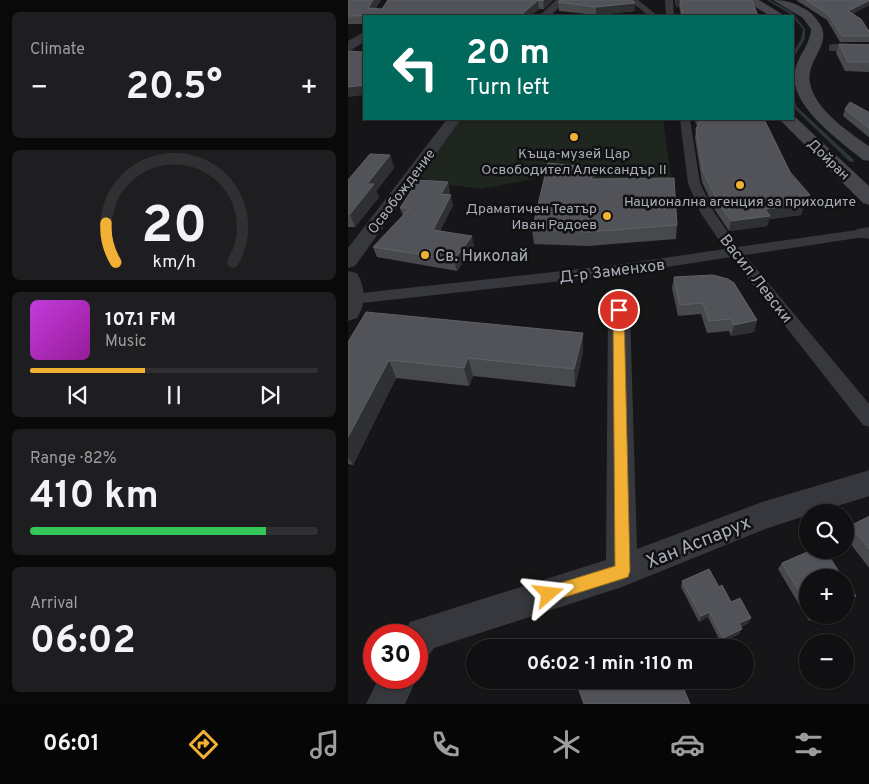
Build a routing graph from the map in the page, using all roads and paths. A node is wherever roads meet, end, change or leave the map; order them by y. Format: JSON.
{"nodes":[{"id":1,"x":562,"y":0,"type":"edge"},
{"id":2,"x":633,"y":0,"type":"edge"},
{"id":3,"x":669,"y":0,"type":"edge"},
{"id":4,"x":750,"y":0,"type":"edge"},
{"id":5,"x":779,"y":0,"type":"edge"},
{"id":6,"x":545,"y":15,"type":"edge"},
{"id":7,"x":653,"y":15,"type":"edge"},
{"id":8,"x":670,"y":15,"type":"edge"},
{"id":9,"x":777,"y":15,"type":"edge"},
{"id":10,"x":363,"y":37,"type":"edge"},
{"id":11,"x":348,"y":48,"type":"edge"},
{"id":12,"x":833,"y":48,"type":"dead end"},
{"id":13,"x":870,"y":48,"type":"edge"},
{"id":14,"x":453,"y":120,"type":"edge"},
{"id":15,"x":685,"y":120,"type":"edge"},
{"id":16,"x":789,"y":120,"type":"edge"},
{"id":17,"x":870,"y":156,"type":"edge"},
{"id":18,"x":870,"y":199,"type":"edge"},
{"id":19,"x":867,"y":233,"type":"edge"},
{"id":20,"x":735,"y":253,"type":"junction"},
{"id":21,"x":348,"y":262,"type":"edge"},
{"id":22,"x":350,"y":297,"type":"edge"},
{"id":23,"x":619,"y":310,"type":"dead end"},
{"id":24,"x":870,"y":419,"type":"edge"},
{"id":25,"x":870,"y":483,"type":"edge"},
{"id":26,"x":622,"y":571,"type":"junction"},
{"id":27,"x":428,"y":632,"type":"edge"},
{"id":28,"x":393,"y":689,"type":"edge"},
{"id":29,"x":385,"y":704,"type":"edge"}],
"edges":[{"from":1,"to":6,"type":"street"},
{"from":2,"to":7,"type":"street"},
{"from":3,"to":8,"type":"street"},
{"from":4,"to":9,"type":"main road"},
{"from":5,"to":17,"type":"main road","name":"Дойран"},
{"from":10,"to":11,"type":"street"},
{"from":12,"to":13,"type":"street"},
{"from":14,"to":21,"type":"street","name":"Освобождение"},
{"from":15,"to":20,"type":"street","name":"Васил Левски"},
{"from":16,"to":18,"type":"main road","name":"Дойран"},
{"from":19,"to":20,"type":"street","name":"Д-р Заменхов"},
{"from":20,"to":22,"type":"street","name":"Д-р Заменхов"},
{"from":20,"to":24,"type":"street","name":"Васил Левски"},
{"from":23,"to":26,"type":"street"},
{"from":25,"to":26,"type":"street","name":"Хан Аспарух"},
{"from":26,"to":27,"type":"street","name":"Хан Аспарух"},
{"from":28,"to":29,"type":"street"}]}
